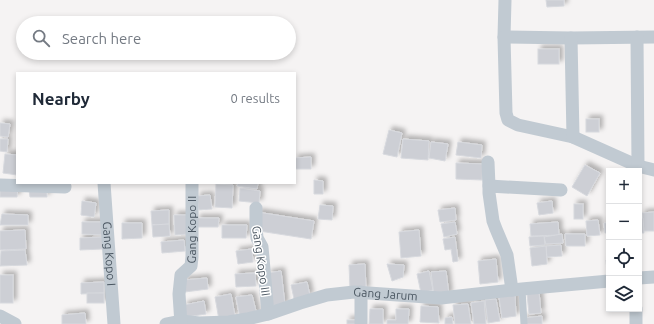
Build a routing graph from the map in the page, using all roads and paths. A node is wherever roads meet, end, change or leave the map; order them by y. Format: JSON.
{"nodes":[{"id":1,"x":505,"y":0,"type":"edge"},
{"id":2,"x":504,"y":37,"type":"junction"},
{"id":3,"x":637,"y":37,"type":"junction"},
{"id":4,"x":654,"y":37,"type":"edge"},
{"id":5,"x":572,"y":38,"type":"junction"},
{"id":6,"x":573,"y":137,"type":"junction"},
{"id":7,"x":488,"y":162,"type":"dead end"},
{"id":8,"x":638,"y":166,"type":"junction"},
{"id":9,"x":654,"y":170,"type":"edge"},
{"id":10,"x":104,"y":184,"type":"edge"},
{"id":11,"x":192,"y":184,"type":"edge"},
{"id":12,"x":0,"y":185,"type":"edge"},
{"id":13,"x":489,"y":186,"type":"junction"},
{"id":14,"x":65,"y":187,"type":"dead end"},
{"id":15,"x":561,"y":190,"type":"dead end"},
{"id":16,"x":256,"y":208,"type":"dead end"},
{"id":17,"x":654,"y":277,"type":"edge"},
{"id":18,"x":642,"y":278,"type":"edge"},
{"id":19,"x":606,"y":281,"type":"edge"},
{"id":20,"x":517,"y":290,"type":"junction"},
{"id":21,"x":361,"y":292,"type":"junction"},
{"id":22,"x":636,"y":312,"type":"edge"},
{"id":23,"x":268,"y":314,"type":"junction"},
{"id":24,"x":0,"y":316,"type":"edge"},
{"id":25,"x":181,"y":322,"type":"edge"},
{"id":26,"x":15,"y":324,"type":"edge"},
{"id":27,"x":114,"y":324,"type":"edge"},
{"id":28,"x":166,"y":324,"type":"edge"},
{"id":29,"x":361,"y":324,"type":"edge"},
{"id":30,"x":524,"y":324,"type":"edge"},
{"id":31,"x":636,"y":324,"type":"edge"}],
"edges":[{"from":1,"to":2,"type":"street"},
{"from":2,"to":5,"type":"street"},
{"from":2,"to":6,"type":"street"},
{"from":3,"to":4,"type":"street"},
{"from":3,"to":5,"type":"street"},
{"from":3,"to":8,"type":"street"},
{"from":5,"to":6,"type":"street"},
{"from":6,"to":8,"type":"street"},
{"from":7,"to":13,"type":"street"},
{"from":8,"to":9,"type":"street"},
{"from":10,"to":27,"type":"street","name":"Gang Kopo I"},
{"from":11,"to":25,"type":"street","name":"Gang Kopo II"},
{"from":12,"to":14,"type":"street"},
{"from":13,"to":15,"type":"street"},
{"from":13,"to":20,"type":"street"},
{"from":16,"to":23,"type":"street","name":"Gang Kopo III"},
{"from":17,"to":18,"type":"street"},
{"from":19,"to":20,"type":"street","name":"Gang Jarum"},
{"from":20,"to":21,"type":"street","name":"Gang Jarum"},
{"from":20,"to":30,"type":"lane"},
{"from":21,"to":23,"type":"street","name":"Gang Jarum"},
{"from":21,"to":29,"type":"street"},
{"from":22,"to":31,"type":"street"},
{"from":23,"to":25,"type":"street","name":"Gang Jarum"},
{"from":24,"to":26,"type":"street"},
{"from":25,"to":28,"type":"street","name":"Gang Jarum"}]}
